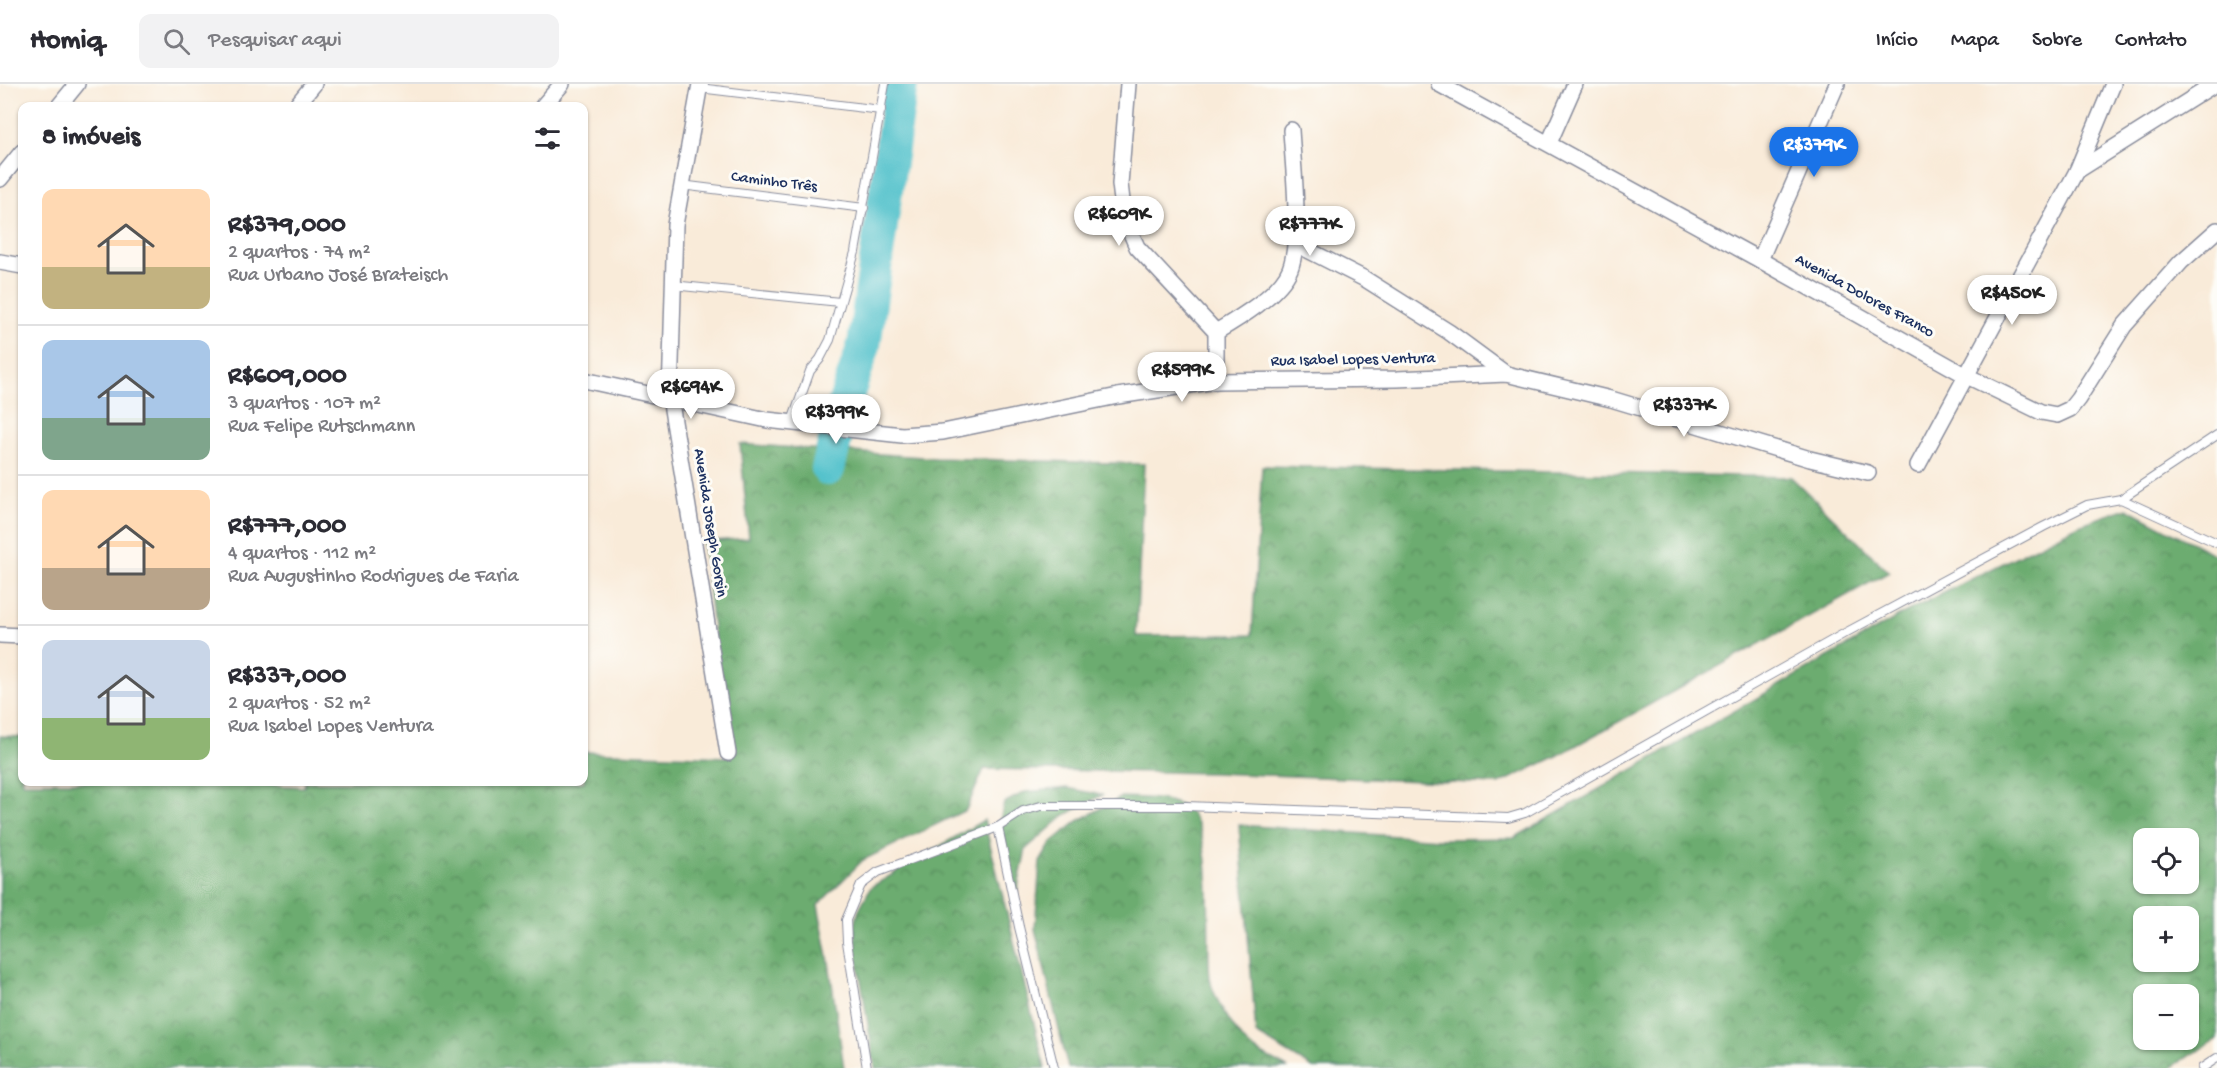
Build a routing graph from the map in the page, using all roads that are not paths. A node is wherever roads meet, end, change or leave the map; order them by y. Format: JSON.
{"nodes":[{"id":1,"x":77,"y":84,"type":"edge"},
{"id":2,"x":314,"y":84,"type":"edge"},
{"id":3,"x":562,"y":84,"type":"edge"},
{"id":4,"x":885,"y":84,"type":"edge"},
{"id":5,"x":1128,"y":84,"type":"edge"},
{"id":6,"x":1439,"y":84,"type":"edge"},
{"id":7,"x":1575,"y":84,"type":"edge"},
{"id":8,"x":1837,"y":84,"type":"edge"},
{"id":9,"x":2113,"y":84,"type":"edge"},
{"id":10,"x":2215,"y":84,"type":"edge"},
{"id":11,"x":700,"y":86,"type":"edge"},
{"id":12,"x":62,"y":102,"type":"edge"},
{"id":13,"x":299,"y":102,"type":"edge"},
{"id":14,"x":546,"y":102,"type":"edge"},
{"id":15,"x":881,"y":110,"type":"junction"},
{"id":16,"x":1291,"y":130,"type":"dead end"},
{"id":17,"x":1549,"y":143,"type":"junction"},
{"id":18,"x":18,"y":157,"type":"edge"},
{"id":19,"x":2077,"y":171,"type":"junction"},
{"id":20,"x":0,"y":179,"type":"edge"},
{"id":21,"x":681,"y":184,"type":"junction"},
{"id":22,"x":864,"y":208,"type":"junction"},
{"id":23,"x":2217,"y":230,"type":"edge"},
{"id":24,"x":1296,"y":244,"type":"junction"},
{"id":25,"x":1760,"y":260,"type":"junction"},
{"id":26,"x":0,"y":262,"type":"edge"},
{"id":27,"x":18,"y":265,"type":"edge"},
{"id":28,"x":672,"y":285,"type":"junction"},
{"id":29,"x":840,"y":302,"type":"junction"},
{"id":30,"x":1216,"y":332,"type":"junction"},
{"id":31,"x":1506,"y":375,"type":"junction"},
{"id":32,"x":1966,"y":376,"type":"junction"},
{"id":33,"x":588,"y":381,"type":"edge"},
{"id":34,"x":1216,"y":381,"type":"junction"},
{"id":35,"x":670,"y":398,"type":"junction"},
{"id":36,"x":791,"y":424,"type":"junction"},
{"id":37,"x":2217,"y":435,"type":"edge"},
{"id":38,"x":1918,"y":465,"type":"dead end"},
{"id":39,"x":1868,"y":473,"type":"dead end"},
{"id":40,"x":2121,"y":499,"type":"junction"},
{"id":41,"x":2217,"y":543,"type":"edge"},
{"id":42,"x":0,"y":635,"type":"edge"},
{"id":43,"x":18,"y":636,"type":"edge"},
{"id":44,"x":728,"y":753,"type":"dead end"},
{"id":45,"x":998,"y":827,"type":"junction"},
{"id":46,"x":2217,"y":1058,"type":"edge"},
{"id":47,"x":867,"y":1068,"type":"edge"},
{"id":48,"x":1054,"y":1068,"type":"edge"},
{"id":49,"x":2202,"y":1068,"type":"edge"}],
"edges":[{"from":1,"to":12,"type":"street"},
{"from":2,"to":13,"type":"street"},
{"from":3,"to":14,"type":"street"},
{"from":4,"to":15,"type":"lane"},
{"from":5,"to":30,"type":"street"},
{"from":6,"to":17,"type":"street","name":"Avenida Dolores Franco"},
{"from":7,"to":17,"type":"street"},
{"from":8,"to":25,"type":"street"},
{"from":9,"to":19,"type":"street"},
{"from":10,"to":19,"type":"street"},
{"from":11,"to":15,"type":"lane"},
{"from":11,"to":21,"type":"street","name":"Avenida Joseph Gorsin"},
{"from":15,"to":22,"type":"lane"},
{"from":16,"to":24,"type":"street"},
{"from":17,"to":25,"type":"street","name":"Avenida Dolores Franco"},
{"from":18,"to":20,"type":"street"},
{"from":19,"to":32,"type":"street"},
{"from":21,"to":22,"type":"lane","name":"Caminho Três"},
{"from":21,"to":28,"type":"street","name":"Avenida Joseph Gorsin"},
{"from":22,"to":29,"type":"lane"},
{"from":23,"to":32,"type":"street","name":"Avenida Dolores Franco"},
{"from":24,"to":30,"type":"street"},
{"from":24,"to":31,"type":"street"},
{"from":25,"to":32,"type":"street","name":"Avenida Dolores Franco"},
{"from":26,"to":27,"type":"street"},
{"from":28,"to":29,"type":"lane"},
{"from":28,"to":35,"type":"street","name":"Avenida Joseph Gorsin"},
{"from":29,"to":36,"type":"lane"},
{"from":30,"to":34,"type":"street"},
{"from":31,"to":34,"type":"street","name":"Rua Isabel Lopes Ventura"},
{"from":31,"to":39,"type":"street","name":"Rua Isabel Lopes Ventura"},
{"from":32,"to":38,"type":"street"},
{"from":33,"to":35,"type":"street","name":"Rua Isabel Lopes Ventura"},
{"from":34,"to":36,"type":"street","name":"Rua Isabel Lopes Ventura"},
{"from":35,"to":36,"type":"street","name":"Rua Isabel Lopes Ventura"},
{"from":35,"to":44,"type":"street","name":"Avenida Joseph Gorsin"},
{"from":37,"to":40,"type":"lane"},
{"from":40,"to":41,"type":"lane"},
{"from":40,"to":45,"type":"lane"},
{"from":42,"to":43,"type":"street"},
{"from":45,"to":47,"type":"lane"},
{"from":45,"to":48,"type":"lane"},
{"from":46,"to":49,"type":"lane"}]}
